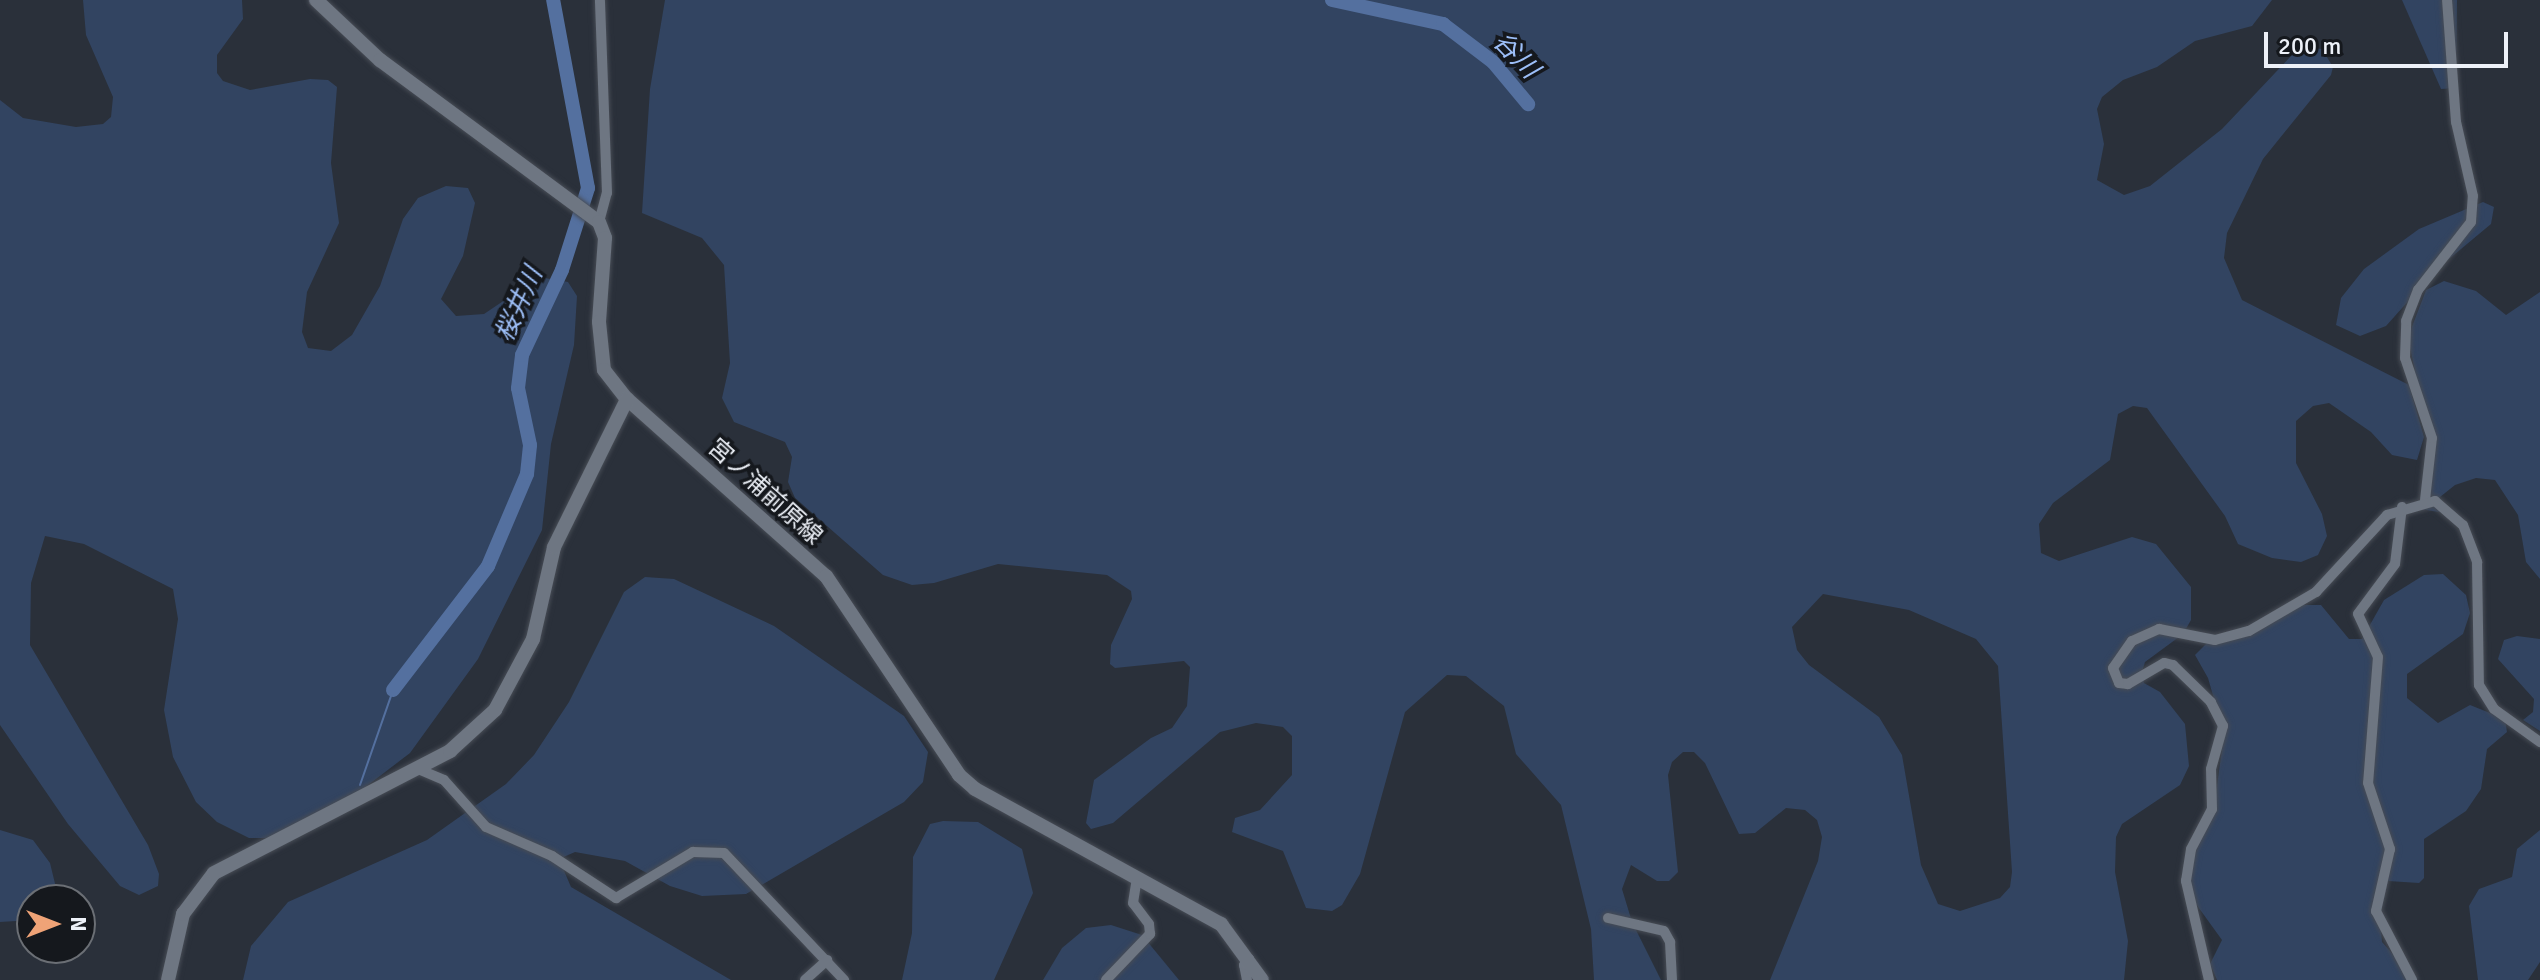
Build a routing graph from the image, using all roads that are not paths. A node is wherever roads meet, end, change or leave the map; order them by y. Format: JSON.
{"nodes":[{"id":1,"x":316,"y":0,"type":"edge"},
{"id":2,"x":600,"y":0,"type":"edge"},
{"id":3,"x":2447,"y":0,"type":"edge"},
{"id":4,"x":594,"y":218,"type":"junction"},
{"id":5,"x":627,"y":399,"type":"junction"},
{"id":6,"x":2425,"y":500,"type":"junction"},
{"id":7,"x":2402,"y":507,"type":"junction"},
{"id":8,"x":2540,"y":742,"type":"edge"},
{"id":9,"x":418,"y":769,"type":"junction"},
{"id":10,"x":1137,"y":877,"type":"junction"},
{"id":11,"x":1608,"y":918,"type":"dead end"},
{"id":12,"x":1249,"y":959,"type":"junction"},
{"id":13,"x":827,"y":960,"type":"junction"},
{"id":14,"x":168,"y":980,"type":"edge"},
{"id":15,"x":805,"y":980,"type":"edge"},
{"id":16,"x":844,"y":980,"type":"edge"},
{"id":17,"x":1106,"y":980,"type":"edge"},
{"id":18,"x":1247,"y":980,"type":"edge"},
{"id":19,"x":1262,"y":980,"type":"edge"},
{"id":20,"x":1672,"y":980,"type":"edge"},
{"id":21,"x":2209,"y":980,"type":"edge"},
{"id":22,"x":2412,"y":980,"type":"edge"}],
"edges":[{"from":1,"to":4,"type":"main road"},
{"from":2,"to":4,"type":"street"},
{"from":3,"to":6,"type":"street"},
{"from":4,"to":5,"type":"main road","name":"宮ノ浦前原線"},
{"from":5,"to":9,"type":"main road"},
{"from":5,"to":10,"type":"main road","name":"宮ノ浦前原線"},
{"from":6,"to":7,"type":"street"},
{"from":6,"to":8,"type":"street"},
{"from":7,"to":21,"type":"street"},
{"from":7,"to":22,"type":"street"},
{"from":9,"to":13,"type":"street"},
{"from":9,"to":14,"type":"main road"},
{"from":10,"to":12,"type":"main road","name":"宮ノ浦前原線"},
{"from":10,"to":17,"type":"street"},
{"from":11,"to":20,"type":"street"},
{"from":12,"to":18,"type":"street"},
{"from":12,"to":19,"type":"main road","name":"宮ノ浦前原線"},
{"from":13,"to":15,"type":"street"},
{"from":13,"to":16,"type":"street"}]}
